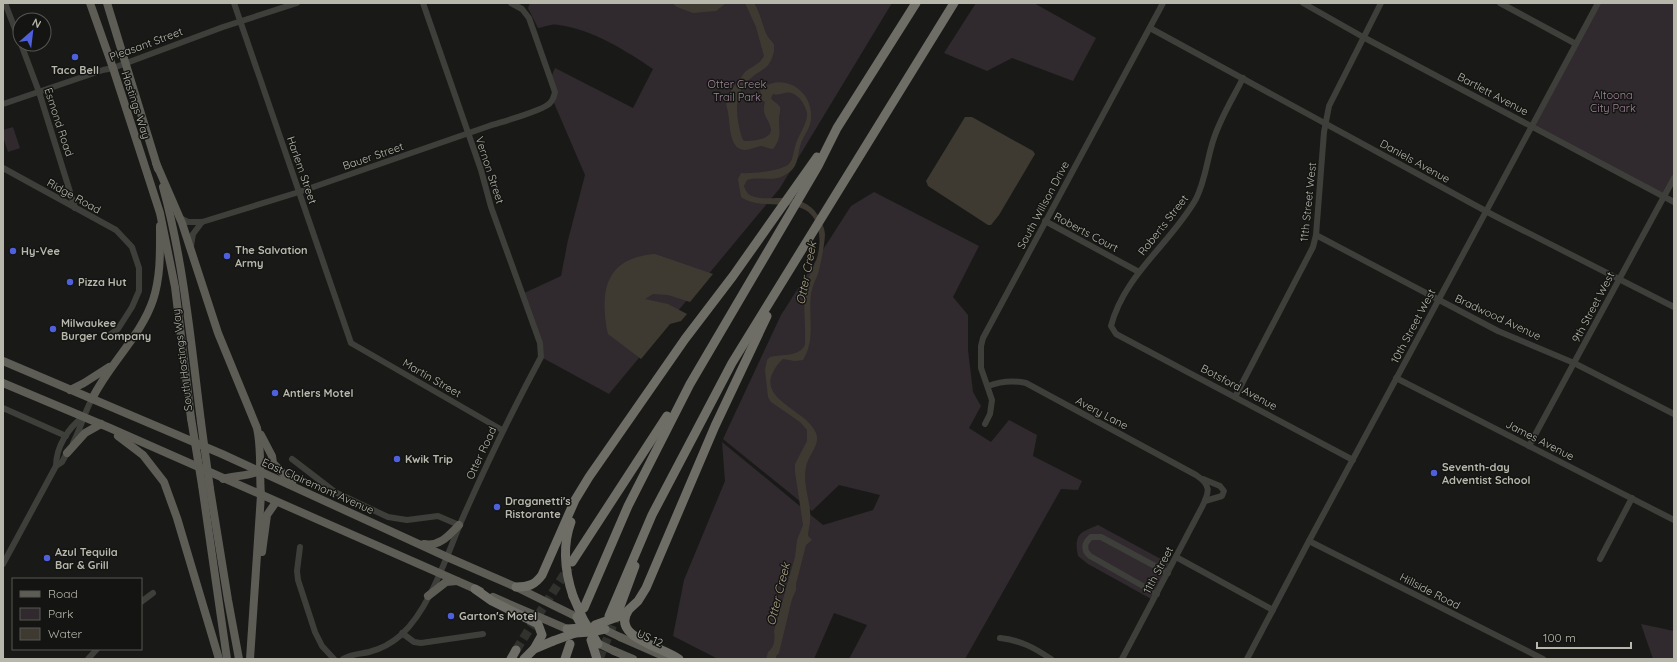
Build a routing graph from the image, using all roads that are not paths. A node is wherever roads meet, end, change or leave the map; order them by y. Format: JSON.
{"nodes":[{"id":1,"x":5,"y":3,"type":"edge"},
{"id":2,"x":90,"y":3,"type":"edge"},
{"id":3,"x":107,"y":3,"type":"edge"},
{"id":4,"x":234,"y":3,"type":"edge"},
{"id":5,"x":297,"y":3,"type":"edge"},
{"id":6,"x":423,"y":3,"type":"edge"},
{"id":7,"x":511,"y":3,"type":"edge"},
{"id":8,"x":916,"y":3,"type":"edge"},
{"id":9,"x":954,"y":3,"type":"edge"},
{"id":10,"x":1163,"y":3,"type":"edge"},
{"id":11,"x":1303,"y":3,"type":"edge"},
{"id":12,"x":1381,"y":3,"type":"edge"},
{"id":13,"x":1500,"y":3,"type":"edge"},
{"id":14,"x":1598,"y":3,"type":"edge"},
{"id":15,"x":240,"y":21,"type":"junction"},
{"id":16,"x":12,"y":22,"type":"edge"},
{"id":17,"x":1150,"y":28,"type":"junction"},
{"id":18,"x":1363,"y":37,"type":"junction"},
{"id":19,"x":1576,"y":44,"type":"junction"},
{"id":20,"x":23,"y":52,"type":"edge"},
{"id":21,"x":126,"y":63,"type":"junction"},
{"id":22,"x":113,"y":68,"type":"junction"},
{"id":23,"x":1243,"y":78,"type":"junction"},
{"id":24,"x":39,"y":92,"type":"junction"},
{"id":25,"x":3,"y":104,"type":"edge"},
{"id":26,"x":1326,"y":123,"type":"junction"},
{"id":27,"x":1532,"y":126,"type":"junction"},
{"id":28,"x":467,"y":134,"type":"junction"},
{"id":29,"x":156,"y":163,"type":"junction"},
{"id":30,"x":816,"y":164,"type":"junction"},
{"id":31,"x":3,"y":168,"type":"edge"},
{"id":32,"x":1674,"y":178,"type":"edge"},
{"id":33,"x":299,"y":192,"type":"junction"},
{"id":34,"x":1664,"y":196,"type":"junction"},
{"id":35,"x":1674,"y":202,"type":"edge"},
{"id":36,"x":75,"y":208,"type":"junction"},
{"id":37,"x":1486,"y":211,"type":"junction"},
{"id":38,"x":160,"y":214,"type":"junction"},
{"id":39,"x":180,"y":218,"type":"junction"},
{"id":40,"x":202,"y":222,"type":"junction"},
{"id":41,"x":1045,"y":222,"type":"junction"},
{"id":42,"x":1316,"y":235,"type":"junction"},
{"id":43,"x":191,"y":248,"type":"junction"},
{"id":44,"x":794,"y":265,"type":"junction"},
{"id":45,"x":1139,"y":272,"type":"junction"},
{"id":46,"x":1620,"y":278,"type":"junction"},
{"id":47,"x":1438,"y":300,"type":"junction"},
{"id":48,"x":1674,"y":307,"type":"edge"},
{"id":49,"x":1116,"y":334,"type":"joint"},
{"id":50,"x":108,"y":336,"type":"dead end"},
{"id":51,"x":351,"y":343,"type":"joint"},
{"id":52,"x":540,"y":343,"type":"joint"},
{"id":53,"x":3,"y":361,"type":"edge"},
{"id":54,"x":1574,"y":363,"type":"junction"},
{"id":55,"x":112,"y":365,"type":"junction"},
{"id":56,"x":1396,"y":378,"type":"junction"},
{"id":57,"x":3,"y":383,"type":"edge"},
{"id":58,"x":690,"y":384,"type":"junction"},
{"id":59,"x":988,"y":386,"type":"junction"},
{"id":60,"x":70,"y":390,"type":"junction"},
{"id":61,"x":1235,"y":396,"type":"junction"},
{"id":62,"x":92,"y":399,"type":"junction"},
{"id":63,"x":3,"y":408,"type":"edge"},
{"id":64,"x":1674,"y":414,"type":"edge"},
{"id":65,"x":83,"y":417,"type":"junction"},
{"id":66,"x":101,"y":424,"type":"junction"},
{"id":67,"x":986,"y":424,"type":"dead end"},
{"id":68,"x":257,"y":428,"type":"junction"},
{"id":69,"x":502,"y":430,"type":"junction"},
{"id":70,"x":66,"y":436,"type":"junction"},
{"id":71,"x":1529,"y":446,"type":"junction"},
{"id":72,"x":67,"y":453,"type":"junction"},
{"id":73,"x":292,"y":459,"type":"dead end"},
{"id":74,"x":1353,"y":460,"type":"junction"},
{"id":75,"x":598,"y":462,"type":"junction"},
{"id":76,"x":56,"y":466,"type":"junction"},
{"id":77,"x":259,"y":471,"type":"junction"},
{"id":78,"x":672,"y":476,"type":"junction"},
{"id":79,"x":223,"y":479,"type":"junction"},
{"id":80,"x":1202,"y":479,"type":"junction"},
{"id":81,"x":300,"y":489,"type":"junction"},
{"id":82,"x":261,"y":495,"type":"junction"},
{"id":83,"x":1632,"y":498,"type":"junction"},
{"id":84,"x":1205,"y":501,"type":"junction"},
{"id":85,"x":276,"y":502,"type":"junction"},
{"id":86,"x":1674,"y":520,"type":"edge"},
{"id":87,"x":459,"y":525,"type":"junction"},
{"id":88,"x":1309,"y":541,"type":"junction"},
{"id":89,"x":416,"y":543,"type":"junction"},
{"id":90,"x":300,"y":547,"type":"dead end"},
{"id":91,"x":1176,"y":557,"type":"junction"},
{"id":92,"x":447,"y":558,"type":"junction"},
{"id":93,"x":1600,"y":559,"type":"dead end"},
{"id":94,"x":572,"y":562,"type":"tunnel mouth"},
{"id":95,"x":3,"y":564,"type":"edge"},
{"id":96,"x":439,"y":573,"type":"junction"},
{"id":97,"x":1168,"y":573,"type":"junction"},
{"id":98,"x":256,"y":580,"type":"junction"},
{"id":99,"x":458,"y":582,"type":"junction"},
{"id":100,"x":516,"y":587,"type":"junction"},
{"id":101,"x":475,"y":589,"type":"junction"},
{"id":102,"x":153,"y":593,"type":"dead end"},
{"id":103,"x":1157,"y":594,"type":"junction"},
{"id":104,"x":428,"y":596,"type":"junction"},
{"id":105,"x":142,"y":601,"type":"edge"},
{"id":106,"x":584,"y":608,"type":"dead end"},
{"id":107,"x":1273,"y":610,"type":"junction"},
{"id":108,"x":623,"y":613,"type":"junction"},
{"id":109,"x":608,"y":616,"type":"tunnel mouth"},
{"id":110,"x":605,"y":629,"type":"joint"},
{"id":111,"x":585,"y":630,"type":"junction"},
{"id":112,"x":402,"y":633,"type":"junction"},
{"id":113,"x":483,"y":634,"type":"dead end"},
{"id":114,"x":1000,"y":638,"type":"dead end"},
{"id":115,"x":570,"y":644,"type":"dead end"},
{"id":116,"x":534,"y":649,"type":"junction"},
{"id":117,"x":96,"y":650,"type":"edge"},
{"id":118,"x":516,"y":650,"type":"tunnel mouth"},
{"id":119,"x":88,"y":659,"type":"edge"},
{"id":120,"x":219,"y":659,"type":"edge"},
{"id":121,"x":227,"y":659,"type":"edge"},
{"id":122,"x":239,"y":659,"type":"edge"},
{"id":123,"x":250,"y":659,"type":"edge"},
{"id":124,"x":334,"y":659,"type":"edge"},
{"id":125,"x":343,"y":659,"type":"edge"},
{"id":126,"x":511,"y":659,"type":"edge"},
{"id":127,"x":524,"y":659,"type":"edge"},
{"id":128,"x":565,"y":659,"type":"edge"},
{"id":129,"x":594,"y":659,"type":"edge"},
{"id":130,"x":633,"y":659,"type":"edge"},
{"id":131,"x":670,"y":659,"type":"edge"},
{"id":132,"x":679,"y":659,"type":"edge"},
{"id":133,"x":1051,"y":659,"type":"edge"},
{"id":134,"x":1122,"y":659,"type":"edge"},
{"id":135,"x":1247,"y":659,"type":"edge"},
{"id":136,"x":1543,"y":659,"type":"edge"}],
"edges":[{"from":1,"to":16,"type":"street","name":"Esmond Road"},
{"from":2,"to":22,"type":"main road","name":"Hastings Way"},
{"from":3,"to":21,"type":"main road","name":"Hastings Way"},
{"from":4,"to":15,"type":"street","name":"Harlem Street"},
{"from":5,"to":15,"type":"street","name":"Pleasant Street"},
{"from":6,"to":28,"type":"street","name":"Vernon Street"},
{"from":7,"to":28,"type":"street","name":"Bauer Street"},
{"from":8,"to":30,"type":"highway"},
{"from":9,"to":44,"type":"highway"},
{"from":10,"to":17,"type":"street","name":"South Willson Drive"},
{"from":11,"to":18,"type":"street","name":"Bartlett Avenue"},
{"from":12,"to":18,"type":"street","name":"11th Street West"},
{"from":13,"to":19,"type":"street"},
{"from":14,"to":19,"type":"street","name":"10th Street West"},
{"from":15,"to":21,"type":"street","name":"Pleasant Street"},
{"from":15,"to":33,"type":"street","name":"Harlem Street"},
{"from":17,"to":23,"type":"street","name":"Daniels Avenue"},
{"from":17,"to":41,"type":"street","name":"South Willson Drive"},
{"from":18,"to":26,"type":"street","name":"11th Street West"},
{"from":18,"to":27,"type":"street","name":"Bartlett Avenue"},
{"from":19,"to":27,"type":"street","name":"10th Street West"},
{"from":20,"to":24,"type":"street","name":"Esmond Road"},
{"from":21,"to":22,"type":"street","name":"Pleasant Street"},
{"from":21,"to":29,"type":"main road","name":"South Hastings Way"},
{"from":22,"to":24,"type":"street","name":"Pleasant Street"},
{"from":22,"to":38,"type":"main road","name":"Hastings Way"},
{"from":23,"to":26,"type":"street","name":"Daniels Avenue"},
{"from":23,"to":45,"type":"street","name":"Roberts Street"},
{"from":24,"to":25,"type":"street","name":"Pleasant Street"},
{"from":24,"to":36,"type":"street","name":"Esmond Road"},
{"from":26,"to":37,"type":"street","name":"Daniels Avenue"},
{"from":26,"to":42,"type":"street","name":"11th Street West"},
{"from":27,"to":34,"type":"street","name":"Bartlett Avenue"},
{"from":27,"to":37,"type":"street","name":"10th Street West"},
{"from":28,"to":33,"type":"street","name":"Bauer Street"},
{"from":28,"to":52,"type":"street","name":"Vernon Street"},
{"from":29,"to":39,"type":"main road"},
{"from":29,"to":122,"type":"main road","name":"South Hastings Way","bridge":true},
{"from":30,"to":58,"type":"highway"},
{"from":30,"to":75,"type":"highway"},
{"from":31,"to":36,"type":"street","name":"Ridge Road"},
{"from":32,"to":34,"type":"street","name":"9th Street West"},
{"from":33,"to":40,"type":"street","name":"Bauer Street"},
{"from":33,"to":51,"type":"street","name":"Harlem Street"},
{"from":34,"to":35,"type":"street","name":"Bartlett Avenue"},
{"from":34,"to":46,"type":"street","name":"9th Street West"},
{"from":36,"to":50,"type":"street","name":"Ridge Road"},
{"from":37,"to":46,"type":"street","name":"Daniels Avenue"},
{"from":37,"to":47,"type":"street","name":"10th Street West"},
{"from":38,"to":55,"type":"main road"},
{"from":38,"to":121,"type":"main road","name":"South Hastings Way","bridge":true},
{"from":39,"to":40,"type":"street","name":"Bauer Street"},
{"from":39,"to":43,"type":"main road"},
{"from":40,"to":43,"type":"street"},
{"from":41,"to":45,"type":"street","name":"Roberts Court"},
{"from":41,"to":59,"type":"street","name":"South Willson Drive"},
{"from":42,"to":47,"type":"street","name":"Bradwood Avenue"},
{"from":42,"to":61,"type":"street","name":"11th Street West"},
{"from":43,"to":68,"type":"main road"},
{"from":44,"to":78,"type":"highway"},
{"from":44,"to":108,"type":"highway"},
{"from":45,"to":49,"type":"street","name":"Roberts Street"},
{"from":46,"to":48,"type":"street","name":"Daniels Avenue"},
{"from":46,"to":54,"type":"street","name":"9th Street West"},
{"from":47,"to":54,"type":"street","name":"Bradwood Avenue"},
{"from":47,"to":56,"type":"street","name":"10th Street West"},
{"from":49,"to":61,"type":"street","name":"Botsford Avenue"},
{"from":51,"to":69,"type":"street","name":"Martin Street"},
{"from":52,"to":69,"type":"street","name":"Otter Road"},
{"from":53,"to":60,"type":"main road","name":"East Clairemont Avenue"},
{"from":54,"to":64,"type":"street","name":"Bradwood Avenue"},
{"from":54,"to":71,"type":"street","name":"9th Street West"},
{"from":55,"to":60,"type":"main road"},
{"from":55,"to":62,"type":"main road"},
{"from":56,"to":71,"type":"street","name":"James Avenue"},
{"from":56,"to":74,"type":"street","name":"10th Street West"},
{"from":57,"to":65,"type":"main road","name":"East Clairemont Avenue"},
{"from":58,"to":94,"type":"highway"},
{"from":58,"to":106,"type":"highway"},
{"from":59,"to":67,"type":"street","name":"South Willson Drive"},
{"from":59,"to":80,"type":"street","name":"Avery Lane"},
{"from":60,"to":62,"type":"main road","name":"East Clairemont Avenue"},
{"from":61,"to":74,"type":"street","name":"Botsford Avenue"},
{"from":62,"to":65,"type":"street"},
{"from":62,"to":77,"type":"main road","name":"East Clairemont Avenue"},
{"from":63,"to":70,"type":"street"},
{"from":65,"to":66,"type":"main road","name":"East Clairemont Avenue"},
{"from":65,"to":70,"type":"street"},
{"from":65,"to":72,"type":"street"},
{"from":66,"to":72,"type":"main road"},
{"from":66,"to":79,"type":"main road","name":"East Clairemont Avenue"},
{"from":66,"to":120,"type":"main road"},
{"from":68,"to":77,"type":"main road"},
{"from":68,"to":81,"type":"main road"},
{"from":69,"to":87,"type":"street","name":"Otter Road"},
{"from":70,"to":76,"type":"street"},
{"from":71,"to":83,"type":"street","name":"James Avenue"},
{"from":72,"to":76,"type":"street"},
{"from":73,"to":87,"type":"street"},
{"from":74,"to":88,"type":"street","name":"10th Street West"},
{"from":75,"to":100,"type":"highway"},
{"from":75,"to":111,"type":"highway","bridge":true},
{"from":76,"to":95,"type":"street"},
{"from":77,"to":79,"type":"main road"},
{"from":77,"to":81,"type":"main road","name":"East Clairemont Avenue"},
{"from":77,"to":82,"type":"main road"},
{"from":78,"to":108,"type":"highway"},
{"from":78,"to":109,"type":"highway"},
{"from":79,"to":82,"type":"main road","name":"East Clairemont Avenue"},
{"from":80,"to":84,"type":"street","name":"11th Street"},
{"from":80,"to":84,"type":"street","name":"Avery Lane"},
{"from":81,"to":89,"type":"main road","name":"East Clairemont Avenue"},
{"from":82,"to":85,"type":"main road","name":"East Clairemont Avenue"},
{"from":82,"to":98,"type":"main road"},
{"from":83,"to":86,"type":"street","name":"James Avenue"},
{"from":83,"to":93,"type":"street"},
{"from":84,"to":91,"type":"street","name":"11th Street"},
{"from":85,"to":96,"type":"main road","name":"East Clairemont Avenue"},
{"from":85,"to":98,"type":"main road"},
{"from":87,"to":89,"type":"main road"},
{"from":87,"to":92,"type":"street","name":"Otter Road"},
{"from":88,"to":107,"type":"street","name":"10th Street West"},
{"from":88,"to":136,"type":"street","name":"Hillside Road"},
{"from":89,"to":92,"type":"main road","name":"East Clairemont Avenue"},
{"from":90,"to":124,"type":"street"},
{"from":91,"to":97,"type":"street","name":"11th Street"},
{"from":91,"to":107,"type":"street"},
{"from":92,"to":96,"type":"street","name":"Otter Road"},
{"from":92,"to":100,"type":"main road","name":"East Clairemont Avenue"},
{"from":96,"to":99,"type":"main road","name":"East Clairemont Avenue"},
{"from":96,"to":104,"type":"street","name":"Otter Road"},
{"from":97,"to":103,"type":"street","name":"11th Street"},
{"from":97,"to":103,"type":"street"},
{"from":98,"to":123,"type":"main road"},
{"from":99,"to":101,"type":"main road","name":"East Clairemont Avenue"},
{"from":99,"to":104,"type":"main road"},
{"from":100,"to":111,"type":"main road","name":"East Clairemont Avenue"},
{"from":101,"to":111,"type":"main road","name":"East Clairemont Avenue"},
{"from":101,"to":116,"type":"highway"},
{"from":102,"to":105,"type":"street"},
{"from":103,"to":134,"type":"street","name":"11th Street"},
{"from":104,"to":112,"type":"street","name":"Otter Road"},
{"from":107,"to":135,"type":"street","name":"10th Street West"},
{"from":108,"to":111,"type":"highway","bridge":true},
{"from":108,"to":132,"type":"highway"},
{"from":110,"to":111,"type":"highway","bridge":true},
{"from":110,"to":131,"type":"main road","name":"US 12","number":"US 12","bridge":true},
{"from":111,"to":116,"type":"highway","bridge":true},
{"from":111,"to":129,"type":"highway","bridge":true},
{"from":111,"to":130,"type":"main road","name":"East Clairemont Avenue","bridge":true},
{"from":112,"to":113,"type":"street"},
{"from":112,"to":125,"type":"street","name":"Otter Road"},
{"from":114,"to":133,"type":"street"},
{"from":115,"to":128,"type":"highway"},
{"from":116,"to":127,"type":"highway"},
{"from":117,"to":119,"type":"street"},
{"from":118,"to":126,"type":"highway"}]}
